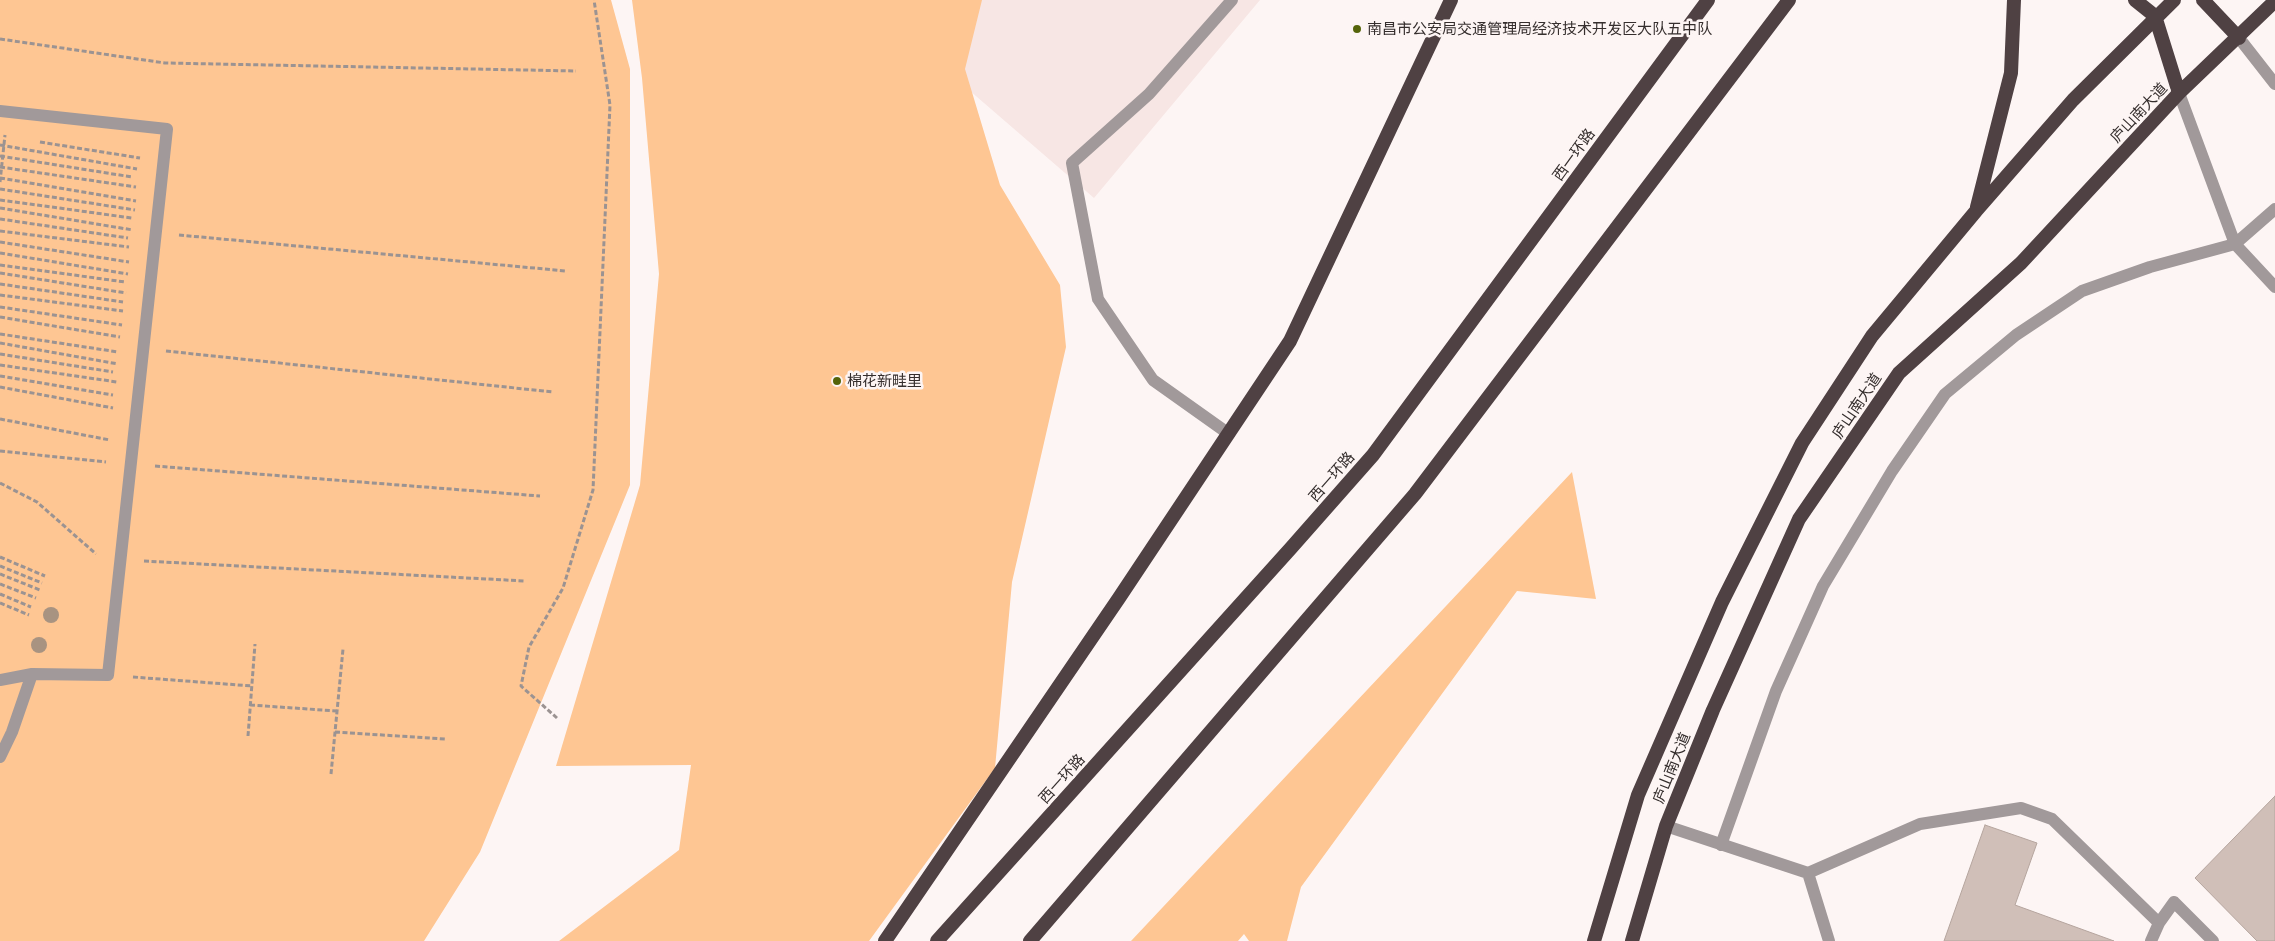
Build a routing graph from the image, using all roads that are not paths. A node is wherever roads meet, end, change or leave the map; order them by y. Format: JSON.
{"nodes":[{"id":1,"x":1232,"y":0,"type":"edge"},
{"id":2,"x":1451,"y":0,"type":"edge"},
{"id":3,"x":1708,"y":0,"type":"edge"},
{"id":4,"x":1789,"y":0,"type":"edge"},
{"id":5,"x":2014,"y":0,"type":"edge"},
{"id":6,"x":2135,"y":0,"type":"edge"},
{"id":7,"x":2174,"y":0,"type":"edge"},
{"id":8,"x":2203,"y":0,"type":"edge"},
{"id":9,"x":2275,"y":1,"type":"edge"},
{"id":10,"x":2156,"y":16,"type":"junction"},
{"id":11,"x":2238,"y":38,"type":"junction"},
{"id":12,"x":2275,"y":84,"type":"edge"},
{"id":13,"x":2179,"y":93,"type":"junction"},
{"id":14,"x":4,"y":111,"type":"edge"},
{"id":15,"x":2275,"y":209,"type":"edge"},
{"id":16,"x":1976,"y":211,"type":"junction"},
{"id":17,"x":2234,"y":244,"type":"junction"},
{"id":18,"x":2275,"y":287,"type":"edge"},
{"id":19,"x":1229,"y":434,"type":"junction"},
{"id":20,"x":32,"y":674,"type":"junction"},
{"id":21,"x":0,"y":680,"type":"edge"},
{"id":22,"x":0,"y":757,"type":"edge"},
{"id":23,"x":1666,"y":826,"type":"junction"},
{"id":24,"x":1721,"y":845,"type":"junction"},
{"id":25,"x":1808,"y":873,"type":"junction"},
{"id":26,"x":2159,"y":923,"type":"junction"},
{"id":27,"x":885,"y":941,"type":"edge"},
{"id":28,"x":937,"y":941,"type":"edge"},
{"id":29,"x":1030,"y":941,"type":"edge"},
{"id":30,"x":1594,"y":941,"type":"edge"},
{"id":31,"x":1632,"y":941,"type":"edge"},
{"id":32,"x":1829,"y":941,"type":"edge"},
{"id":33,"x":2151,"y":941,"type":"edge"},
{"id":34,"x":2213,"y":941,"type":"edge"}],
"edges":[{"from":1,"to":19,"type":"lane"},
{"from":2,"to":19,"type":"highway"},
{"from":3,"to":28,"type":"highway","name":"西一环路"},
{"from":4,"to":29,"type":"highway"},
{"from":5,"to":16,"type":"highway"},
{"from":6,"to":10,"type":"highway"},
{"from":7,"to":10,"type":"highway","name":"庐山南大道"},
{"from":8,"to":11,"type":"highway"},
{"from":9,"to":11,"type":"highway","name":"庐山南大道"},
{"from":10,"to":13,"type":"highway"},
{"from":10,"to":16,"type":"highway","name":"庐山南大道"},
{"from":11,"to":12,"type":"lane"},
{"from":11,"to":13,"type":"highway","name":"庐山南大道"},
{"from":13,"to":17,"type":"lane"},
{"from":13,"to":23,"type":"highway","name":"庐山南大道"},
{"from":14,"to":20,"type":"lane"},
{"from":15,"to":17,"type":"lane"},
{"from":16,"to":30,"type":"highway","name":"庐山南大道"},
{"from":17,"to":18,"type":"lane"},
{"from":17,"to":24,"type":"lane"},
{"from":19,"to":27,"type":"highway"},
{"from":20,"to":21,"type":"lane"},
{"from":20,"to":22,"type":"lane"},
{"from":23,"to":24,"type":"lane"},
{"from":23,"to":31,"type":"highway","name":"庐山南大道"},
{"from":24,"to":25,"type":"lane"},
{"from":25,"to":26,"type":"lane"},
{"from":25,"to":32,"type":"lane"},
{"from":26,"to":33,"type":"lane"},
{"from":26,"to":34,"type":"lane"}]}
